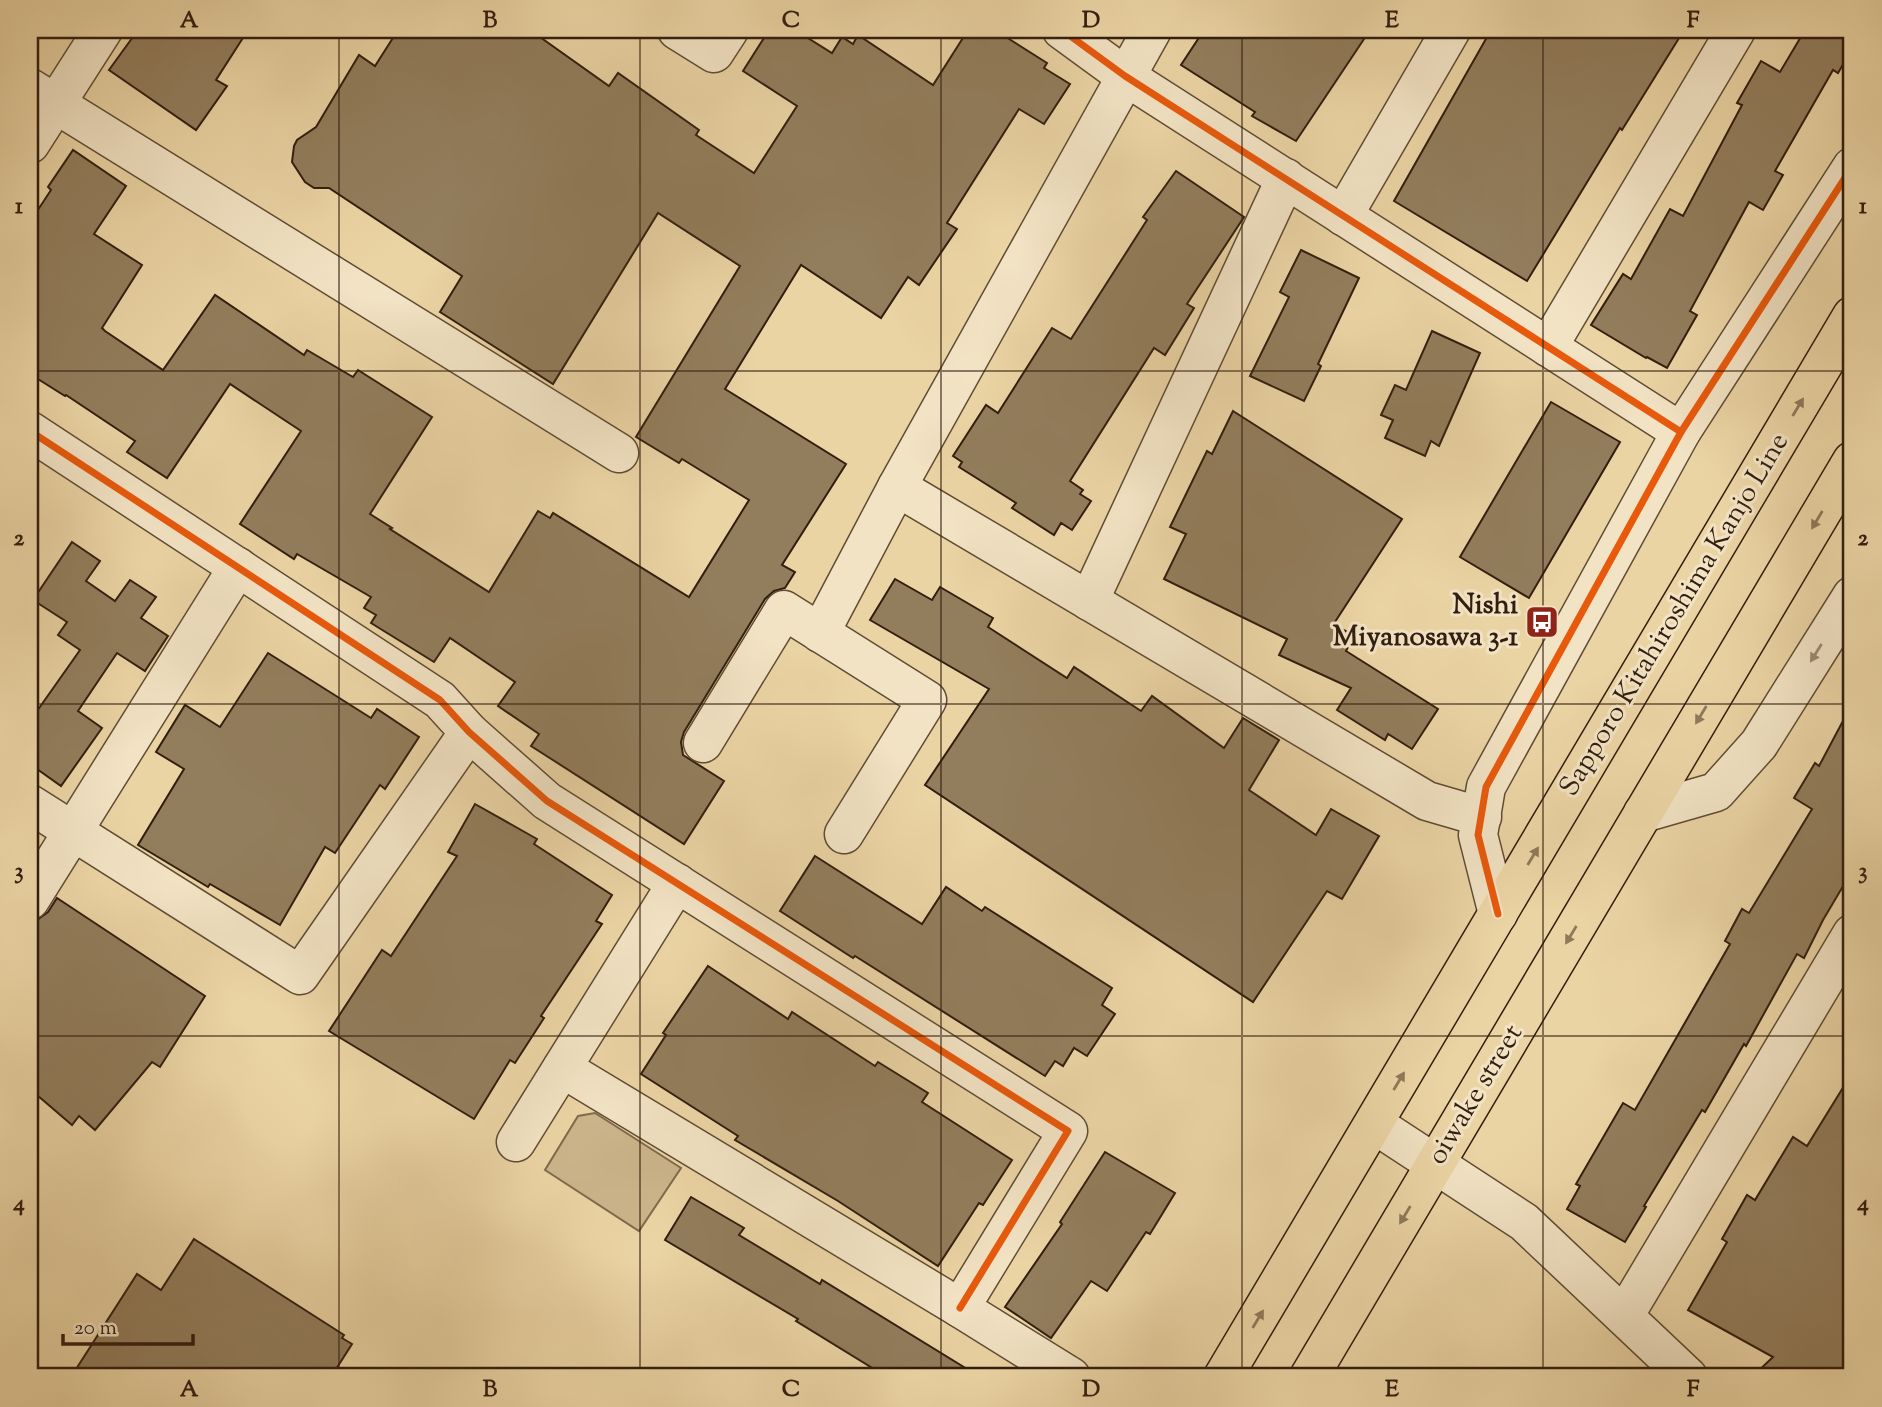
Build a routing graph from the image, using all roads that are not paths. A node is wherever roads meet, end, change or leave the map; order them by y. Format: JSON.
{"nodes":[{"id":1,"x":103,"y":30,"type":"edge"},
{"id":2,"x":677,"y":30,"type":"edge"},
{"id":3,"x":729,"y":30,"type":"edge"},
{"id":4,"x":1062,"y":30,"type":"edge"},
{"id":5,"x":1152,"y":30,"type":"edge"},
{"id":6,"x":1451,"y":30,"type":"edge"},
{"id":7,"x":1736,"y":30,"type":"edge"},
{"id":8,"x":1125,"y":76,"type":"junction"},
{"id":9,"x":42,"y":96,"type":"edge"},
{"id":10,"x":30,"y":144,"type":"edge"},
{"id":11,"x":1852,"y":167,"type":"edge"},
{"id":12,"x":1286,"y":178,"type":"junction"},
{"id":13,"x":1343,"y":216,"type":"junction"},
{"id":14,"x":1852,"y":316,"type":"edge"},
{"id":15,"x":1548,"y":347,"type":"junction"},
{"id":16,"x":30,"y":431,"type":"edge"},
{"id":17,"x":1681,"y":432,"type":"junction"},
{"id":18,"x":619,"y":453,"type":"dead end"},
{"id":19,"x":1852,"y":461,"type":"edge"},
{"id":20,"x":897,"y":487,"type":"junction"},
{"id":21,"x":238,"y":568,"type":"junction"},
{"id":22,"x":1852,"y":596,"type":"edge"},
{"id":23,"x":1089,"y":601,"type":"junction"},
{"id":24,"x":820,"y":632,"type":"junction"},
{"id":25,"x":469,"y":732,"type":"junction"},
{"id":26,"x":703,"y":743,"type":"dead end"},
{"id":27,"x":30,"y":804,"type":"edge"},
{"id":28,"x":1643,"y":813,"type":"junction"},
{"id":29,"x":1482,"y":817,"type":"junction"},
{"id":30,"x":71,"y":832,"type":"junction"},
{"id":31,"x":844,"y":834,"type":"dead end"},
{"id":32,"x":677,"y":883,"type":"junction"},
{"id":33,"x":30,"y":900,"type":"edge"},
{"id":34,"x":1498,"y":915,"type":"junction"},
{"id":35,"x":1852,"y":934,"type":"edge"},
{"id":36,"x":562,"y":1068,"type":"junction"},
{"id":37,"x":1374,"y":1124,"type":"junction"},
{"id":38,"x":516,"y":1142,"type":"dead end"},
{"id":39,"x":1435,"y":1165,"type":"junction"},
{"id":40,"x":960,"y":1308,"type":"junction"},
{"id":41,"x":1624,"y":1316,"type":"junction"},
{"id":42,"x":1071,"y":1377,"type":"edge"},
{"id":43,"x":1223,"y":1377,"type":"edge"},
{"id":44,"x":1308,"y":1377,"type":"edge"},
{"id":45,"x":1688,"y":1377,"type":"edge"}],
"edges":[{"from":1,"to":9,"type":"street"},
{"from":2,"to":3,"type":"street"},
{"from":4,"to":8,"type":"street"},
{"from":5,"to":8,"type":"street"},
{"from":6,"to":13,"type":"street"},
{"from":7,"to":15,"type":"street"},
{"from":8,"to":12,"type":"street"},
{"from":8,"to":20,"type":"street"},
{"from":9,"to":10,"type":"street"},
{"from":9,"to":18,"type":"street"},
{"from":11,"to":17,"type":"street"},
{"from":12,"to":13,"type":"street"},
{"from":12,"to":23,"type":"street"},
{"from":13,"to":15,"type":"street"},
{"from":34,"to":14,"type":"main road","name":"Sapporo Kitahiroshima Kanjo Line","one_way":true},
{"from":15,"to":17,"type":"street"},
{"from":16,"to":21,"type":"street"},
{"from":17,"to":29,"type":"street"},
{"from":19,"to":28,"type":"main road","one_way":true},
{"from":20,"to":23,"type":"street"},
{"from":20,"to":24,"type":"street"},
{"from":21,"to":25,"type":"street"},
{"from":21,"to":30,"type":"street"},
{"from":22,"to":28,"type":"street","one_way":true},
{"from":23,"to":29,"type":"street"},
{"from":24,"to":26,"type":"street"},
{"from":24,"to":31,"type":"street"},
{"from":25,"to":30,"type":"street"},
{"from":25,"to":32,"type":"street"},
{"from":27,"to":30,"type":"street"},
{"from":28,"to":39,"type":"main road","name":"oiwake street","one_way":true},
{"from":29,"to":34,"type":"street"},
{"from":30,"to":33,"type":"street"},
{"from":32,"to":36,"type":"street"},
{"from":32,"to":40,"type":"street"},
{"from":37,"to":34,"type":"main road","one_way":true},
{"from":35,"to":41,"type":"street"},
{"from":36,"to":38,"type":"street"},
{"from":36,"to":40,"type":"street"},
{"from":37,"to":39,"type":"street"},
{"from":43,"to":37,"type":"main road","one_way":true},
{"from":39,"to":41,"type":"street"},
{"from":39,"to":44,"type":"main road","name":"oiwake street","one_way":true},
{"from":40,"to":42,"type":"street"},
{"from":41,"to":45,"type":"street"}]}
